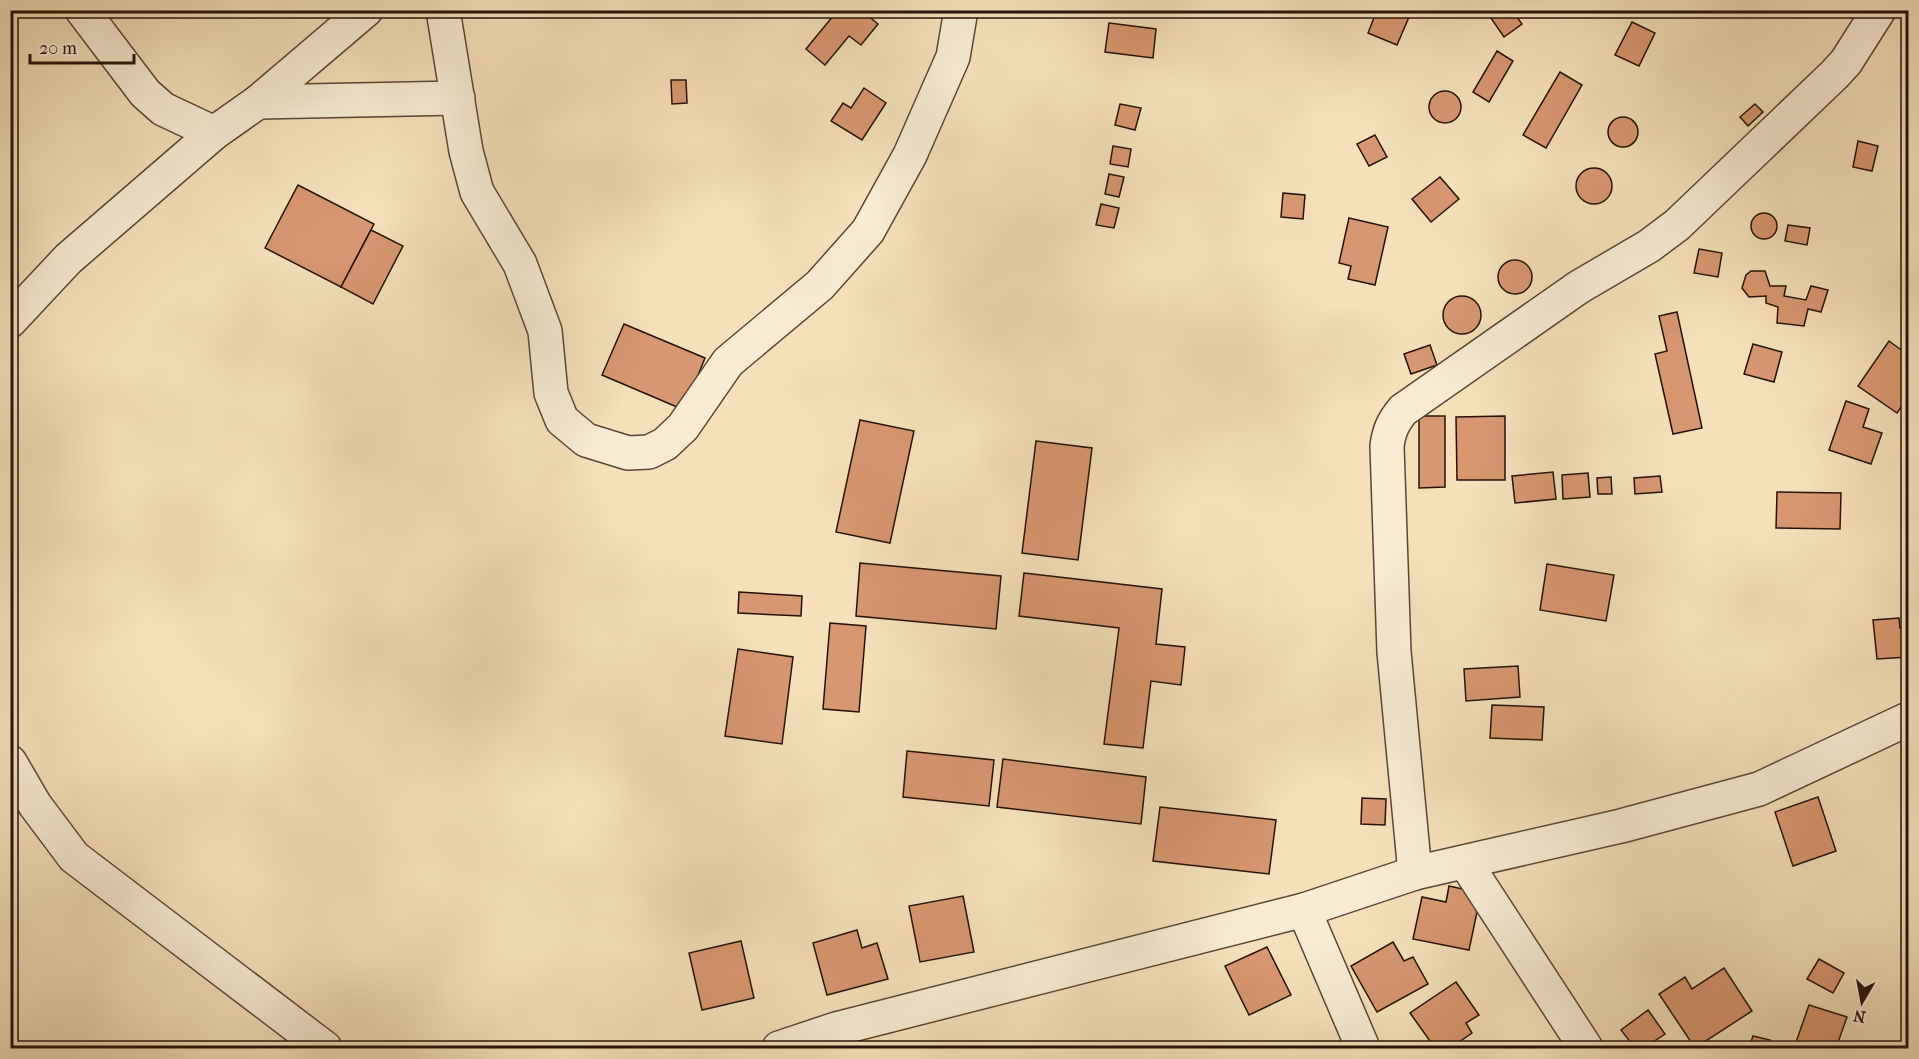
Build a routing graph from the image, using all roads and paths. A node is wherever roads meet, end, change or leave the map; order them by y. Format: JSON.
{"nodes":[{"id":1,"x":82,"y":10,"type":"edge"},
{"id":2,"x":366,"y":10,"type":"edge"},
{"id":3,"x":444,"y":10,"type":"edge"},
{"id":4,"x":961,"y":10,"type":"edge"},
{"id":5,"x":1878,"y":10,"type":"edge"},
{"id":6,"x":458,"y":98,"type":"junction"},
{"id":7,"x":258,"y":102,"type":"junction"},
{"id":8,"x":214,"y":133,"type":"junction"},
{"id":9,"x":10,"y":321,"type":"edge"},
{"id":10,"x":1908,"y":719,"type":"edge"},
{"id":11,"x":10,"y":762,"type":"edge"},
{"id":12,"x":1465,"y":862,"type":"junction"},
{"id":13,"x":1415,"y":873,"type":"junction"},
{"id":14,"x":1304,"y":910,"type":"junction"},
{"id":15,"x":325,"y":1048,"type":"edge"},
{"id":16,"x":779,"y":1048,"type":"edge"},
{"id":17,"x":1363,"y":1048,"type":"edge"},
{"id":18,"x":1586,"y":1048,"type":"edge"}],
"edges":[{"from":1,"to":8,"type":"street"},
{"from":2,"to":7,"type":"street"},
{"from":3,"to":6,"type":"street"},
{"from":4,"to":6,"type":"street"},
{"from":5,"to":13,"type":"street"},
{"from":6,"to":7,"type":"street"},
{"from":7,"to":8,"type":"street"},
{"from":8,"to":9,"type":"street"},
{"from":10,"to":12,"type":"street"},
{"from":11,"to":15,"type":"street"},
{"from":12,"to":13,"type":"street"},
{"from":12,"to":18,"type":"street"},
{"from":13,"to":14,"type":"street"},
{"from":14,"to":16,"type":"street"},
{"from":14,"to":17,"type":"street"}]}
